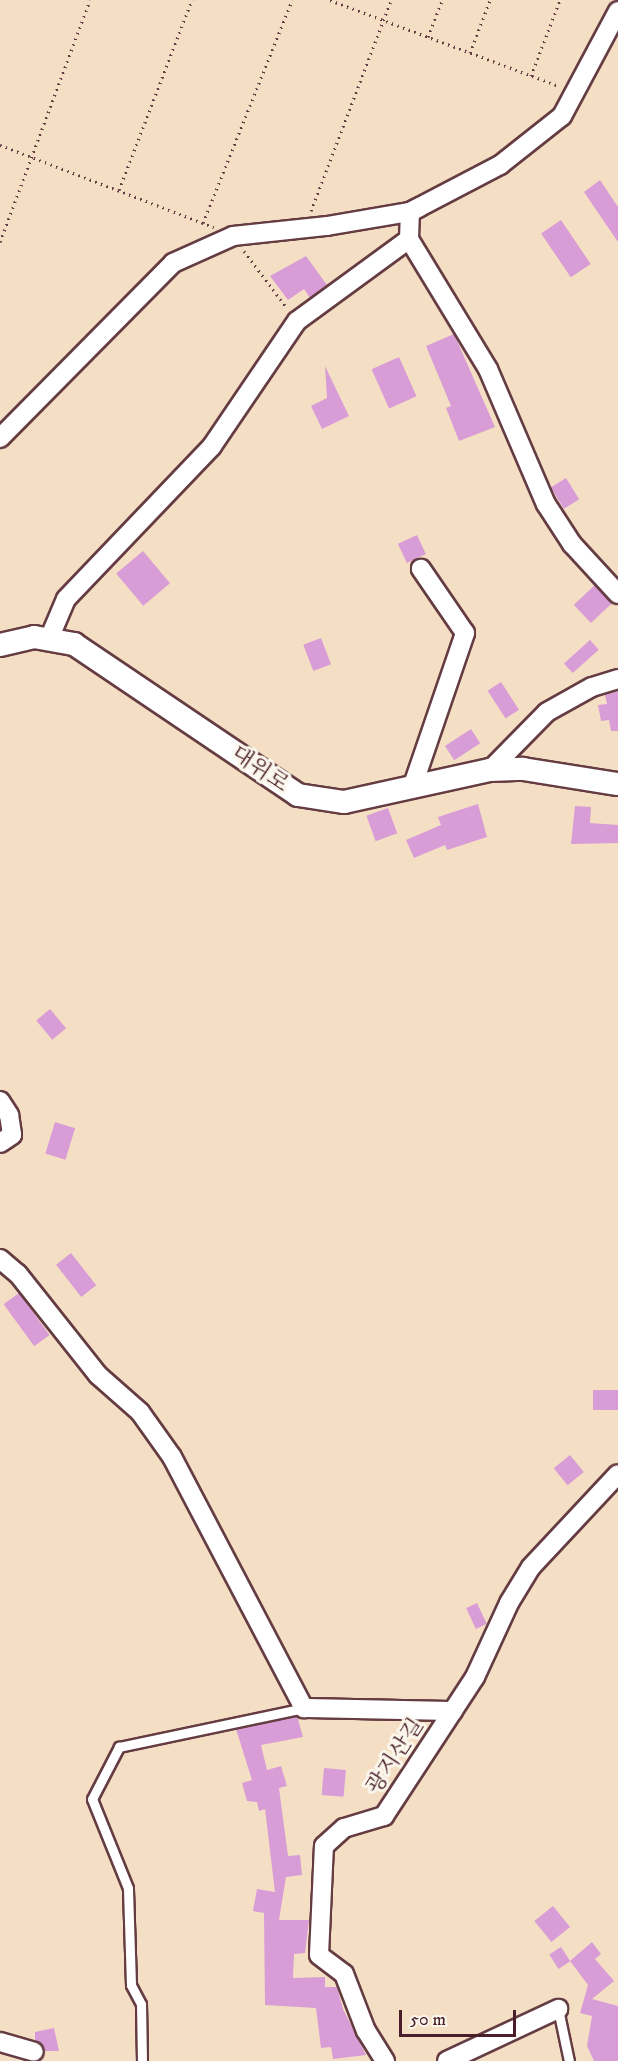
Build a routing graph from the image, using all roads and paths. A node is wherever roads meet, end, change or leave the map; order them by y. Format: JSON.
{"nodes":[{"id":1,"x":90,"y":0,"type":"edge"},
{"id":2,"x":192,"y":0,"type":"edge"},
{"id":3,"x":292,"y":0,"type":"edge"},
{"id":4,"x":330,"y":0,"type":"edge"},
{"id":5,"x":392,"y":0,"type":"edge"},
{"id":6,"x":442,"y":0,"type":"edge"},
{"id":7,"x":490,"y":0,"type":"edge"},
{"id":8,"x":560,"y":0,"type":"edge"},
{"id":9,"x":618,"y":11,"type":"edge"},
{"id":10,"x":384,"y":20,"type":"junction"},
{"id":11,"x":428,"y":37,"type":"junction"},
{"id":12,"x":470,"y":53,"type":"junction"},
{"id":13,"x":531,"y":76,"type":"junction"},
{"id":14,"x":576,"y":92,"type":"junction"},
{"id":15,"x":0,"y":145,"type":"edge"},
{"id":16,"x":31,"y":157,"type":"junction"},
{"id":17,"x":119,"y":190,"type":"junction"},
{"id":18,"x":410,"y":212,"type":"junction"},
{"id":19,"x":203,"y":223,"type":"junction"},
{"id":20,"x":305,"y":227,"type":"junction"},
{"id":21,"x":233,"y":236,"type":"junction"},
{"id":22,"x":409,"y":239,"type":"junction"},
{"id":23,"x":0,"y":242,"type":"edge"},
{"id":24,"x":297,"y":321,"type":"junction"},
{"id":25,"x":0,"y":438,"type":"edge"},
{"id":26,"x":421,"y":569,"type":"dead end"},
{"id":27,"x":618,"y":594,"type":"edge"},
{"id":28,"x":49,"y":639,"type":"junction"},
{"id":29,"x":0,"y":645,"type":"edge"},
{"id":30,"x":618,"y":679,"type":"edge"},
{"id":31,"x":490,"y":770,"type":"junction"},
{"id":32,"x":618,"y":784,"type":"edge"},
{"id":33,"x":412,"y":788,"type":"junction"},
{"id":34,"x":0,"y":1101,"type":"edge"},
{"id":35,"x":0,"y":1143,"type":"edge"},
{"id":36,"x":0,"y":1259,"type":"edge"},
{"id":37,"x":615,"y":1486,"type":"edge"},
{"id":38,"x":304,"y":1708,"type":"junction"},
{"id":39,"x":453,"y":1711,"type":"junction"},
{"id":40,"x":558,"y":2009,"type":"joint"},
{"id":41,"x":0,"y":2042,"type":"edge"},
{"id":42,"x":34,"y":2052,"type":"dead end"},
{"id":43,"x":142,"y":2061,"type":"edge"},
{"id":44,"x":384,"y":2061,"type":"edge"},
{"id":45,"x":447,"y":2061,"type":"edge"},
{"id":46,"x":569,"y":2061,"type":"edge"}],
"edges":[{"from":1,"to":16,"type":"path"},
{"from":2,"to":17,"type":"path"},
{"from":3,"to":19,"type":"path"},
{"from":4,"to":10,"type":"path"},
{"from":5,"to":10,"type":"path"},
{"from":6,"to":11,"type":"path"},
{"from":7,"to":12,"type":"path"},
{"from":8,"to":13,"type":"path"},
{"from":9,"to":14,"type":"street"},
{"from":10,"to":11,"type":"path"},
{"from":10,"to":20,"type":"path"},
{"from":11,"to":12,"type":"path"},
{"from":12,"to":13,"type":"path"},
{"from":13,"to":14,"type":"path"},
{"from":14,"to":18,"type":"street"},
{"from":15,"to":16,"type":"path"},
{"from":16,"to":17,"type":"path"},
{"from":16,"to":23,"type":"path"},
{"from":17,"to":19,"type":"path"},
{"from":18,"to":20,"type":"street"},
{"from":18,"to":22,"type":"street"},
{"from":19,"to":21,"type":"path"},
{"from":20,"to":21,"type":"street"},
{"from":21,"to":24,"type":"path"},
{"from":21,"to":25,"type":"street"},
{"from":22,"to":24,"type":"street"},
{"from":22,"to":27,"type":"street"},
{"from":24,"to":28,"type":"street"},
{"from":26,"to":33,"type":"street"},
{"from":28,"to":29,"type":"street","name":"대위로"},
{"from":28,"to":33,"type":"street","name":"대위로"},
{"from":30,"to":31,"type":"street"},
{"from":31,"to":32,"type":"street","name":"대위로"},
{"from":31,"to":33,"type":"street","name":"대위로"},
{"from":34,"to":35,"type":"street"},
{"from":36,"to":38,"type":"street"},
{"from":37,"to":39,"type":"street","name":"광지산길"},
{"from":38,"to":39,"type":"street"},
{"from":38,"to":43,"type":"lane"},
{"from":39,"to":44,"type":"street","name":"광지산길"},
{"from":40,"to":45,"type":"street"},
{"from":40,"to":46,"type":"lane"},
{"from":41,"to":42,"type":"street"}]}
